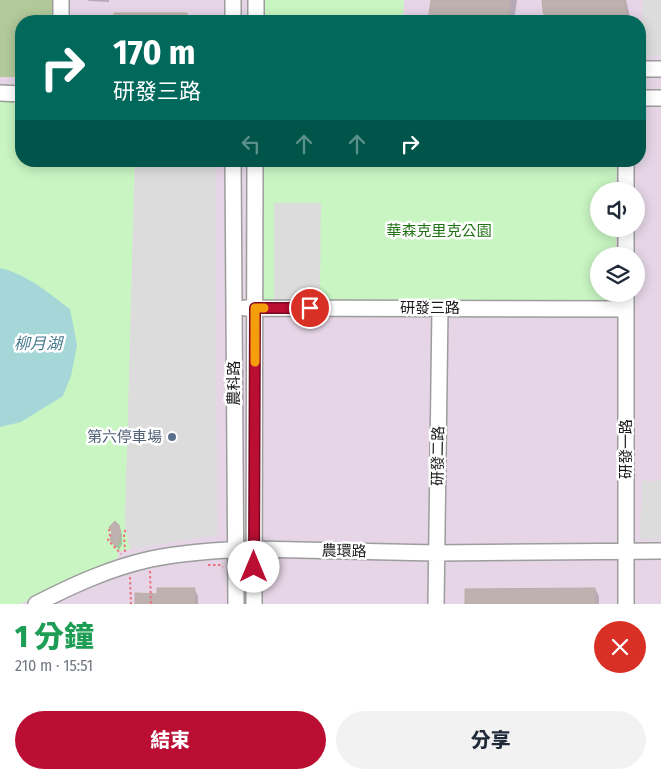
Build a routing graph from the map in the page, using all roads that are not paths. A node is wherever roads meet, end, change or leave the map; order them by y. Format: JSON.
{"nodes":[{"id":1,"x":61,"y":0,"type":"edge"},
{"id":2,"x":233,"y":0,"type":"edge"},
{"id":3,"x":256,"y":0,"type":"edge"},
{"id":4,"x":61,"y":15,"type":"edge"},
{"id":5,"x":233,"y":15,"type":"edge"},
{"id":6,"x":256,"y":15,"type":"edge"},
{"id":7,"x":646,"y":69,"type":"edge"},
{"id":8,"x":661,"y":69,"type":"edge"},
{"id":9,"x":0,"y":93,"type":"edge"},
{"id":10,"x":15,"y":94,"type":"edge"},
{"id":11,"x":646,"y":98,"type":"edge"},
{"id":12,"x":661,"y":98,"type":"edge"},
{"id":13,"x":233,"y":167,"type":"edge"},
{"id":14,"x":255,"y":167,"type":"edge"},
{"id":15,"x":626,"y":167,"type":"edge"},
{"id":16,"x":626,"y":182,"type":"edge"},
{"id":17,"x":599,"y":302,"type":"edge"},
{"id":18,"x":626,"y":302,"type":"edge"},
{"id":19,"x":234,"y":308,"type":"junction"},
{"id":20,"x":255,"y":308,"type":"junction"},
{"id":21,"x":440,"y":308,"type":"junction"},
{"id":22,"x":235,"y":549,"type":"junction"},
{"id":23,"x":254,"y":549,"type":"junction"},
{"id":24,"x":661,"y":550,"type":"edge"},
{"id":25,"x":626,"y":551,"type":"junction"},
{"id":26,"x":436,"y":553,"type":"junction"},
{"id":27,"x":36,"y":604,"type":"edge"},
{"id":28,"x":236,"y":604,"type":"edge"},
{"id":29,"x":254,"y":604,"type":"edge"},
{"id":30,"x":436,"y":604,"type":"edge"},
{"id":31,"x":626,"y":604,"type":"edge"}],
"edges":[{"from":1,"to":4,"type":"street"},
{"from":2,"to":5,"type":"street"},
{"from":3,"to":6,"type":"street"},
{"from":7,"to":8,"type":"street"},
{"from":9,"to":10,"type":"street"},
{"from":11,"to":12,"type":"street"},
{"from":13,"to":19,"type":"street","name":"農科路"},
{"from":14,"to":20,"type":"street","name":"農科路"},
{"from":15,"to":16,"type":"street"},
{"from":17,"to":21,"type":"street","name":"研發三路"},
{"from":18,"to":25,"type":"street","name":"研發一路"},
{"from":19,"to":20,"type":"street","name":"研發三路"},
{"from":19,"to":22,"type":"street","name":"農科路"},
{"from":20,"to":21,"type":"street","name":"研發三路"},
{"from":20,"to":23,"type":"street","name":"農科路"},
{"from":21,"to":26,"type":"street","name":"研發二路"},
{"from":22,"to":23,"type":"street","name":"農環路"},
{"from":22,"to":27,"type":"street","name":"農環路"},
{"from":22,"to":28,"type":"street","name":"農科路"},
{"from":23,"to":26,"type":"street","name":"農環路"},
{"from":23,"to":29,"type":"street","name":"農科路"},
{"from":24,"to":25,"type":"street","name":"農環路"},
{"from":25,"to":26,"type":"street","name":"農環路"},
{"from":25,"to":31,"type":"street","name":"研發一路"},
{"from":26,"to":30,"type":"street","name":"研發二路"}]}
